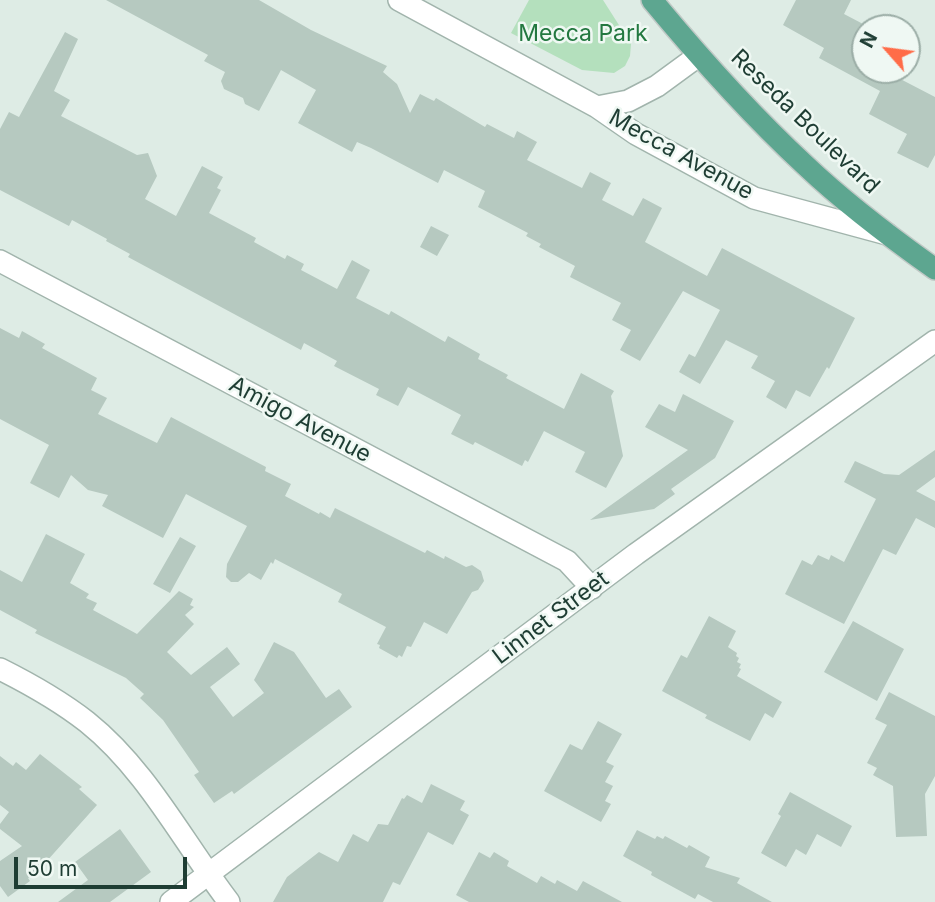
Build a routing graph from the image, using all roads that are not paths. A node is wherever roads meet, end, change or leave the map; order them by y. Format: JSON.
{"nodes":[{"id":1,"x":399,"y":0,"type":"edge"},
{"id":2,"x":652,"y":0,"type":"edge"},
{"id":3,"x":698,"y":56,"type":"junction"},
{"id":4,"x":597,"y":107,"type":"junction"},
{"id":5,"x":887,"y":234,"type":"junction"},
{"id":6,"x":0,"y":261,"type":"edge"},
{"id":7,"x":935,"y":269,"type":"edge"},
{"id":8,"x":935,"y":341,"type":"edge"},
{"id":9,"x":592,"y":587,"type":"junction"},
{"id":10,"x":0,"y":669,"type":"edge"},
{"id":11,"x":210,"y":874,"type":"junction"},
{"id":12,"x":171,"y":902,"type":"edge"},
{"id":13,"x":229,"y":902,"type":"edge"}],
"edges":[{"from":1,"to":4,"type":"street","name":"Mecca Avenue"},
{"from":2,"to":3,"type":"main road","name":"Reseda Boulevard"},
{"from":3,"to":4,"type":"street","name":"Mecca Avenue"},
{"from":3,"to":5,"type":"main road","name":"Reseda Boulevard"},
{"from":4,"to":5,"type":"street","name":"Mecca Avenue"},
{"from":5,"to":7,"type":"main road","name":"Reseda Boulevard"},
{"from":6,"to":9,"type":"street","name":"Amigo Avenue"},
{"from":8,"to":9,"type":"street","name":"Linnet Street"},
{"from":9,"to":11,"type":"street","name":"Linnet Street"},
{"from":10,"to":11,"type":"street"},
{"from":11,"to":12,"type":"street","name":"Linnet Street"},
{"from":11,"to":13,"type":"street"}]}
